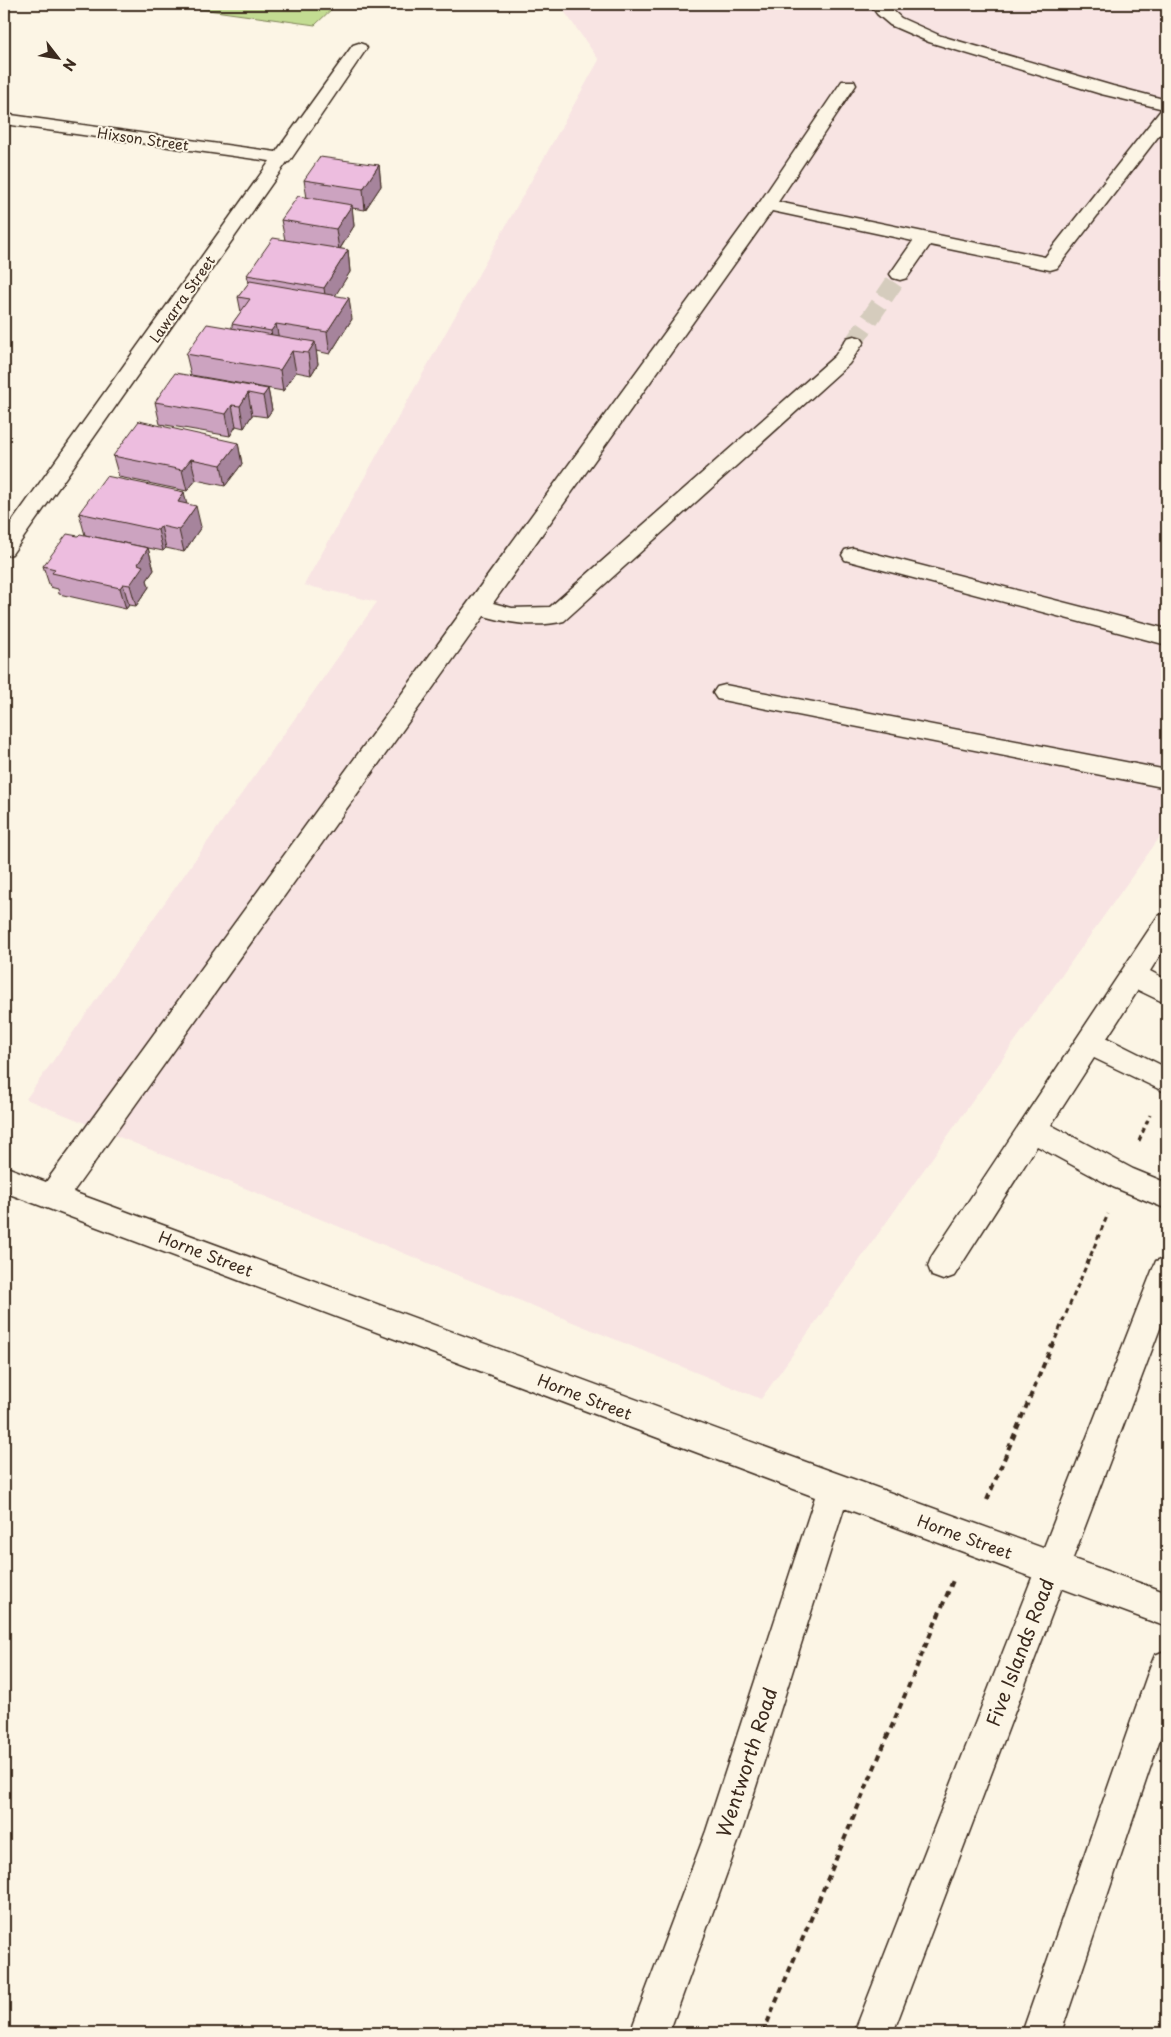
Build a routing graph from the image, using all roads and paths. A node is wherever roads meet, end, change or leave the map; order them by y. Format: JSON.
{"nodes":[{"id":1,"x":878,"y":4,"type":"edge"},
{"id":2,"x":359,"y":48,"type":"dead end"},
{"id":3,"x":848,"y":85,"type":"dead end"},
{"id":4,"x":1167,"y":105,"type":"edge"},
{"id":5,"x":1167,"y":114,"type":"edge"},
{"id":6,"x":4,"y":119,"type":"edge"},
{"id":7,"x":282,"y":158,"type":"junction"},
{"id":8,"x":767,"y":205,"type":"junction"},
{"id":9,"x":925,"y":238,"type":"junction"},
{"id":10,"x":900,"y":274,"type":"tunnel mouth"},
{"id":11,"x":854,"y":342,"type":"tunnel mouth"},
{"id":12,"x":8,"y":538,"type":"edge"},
{"id":13,"x":853,"y":555,"type":"dead end"},
{"id":14,"x":478,"y":606,"type":"junction"},
{"id":15,"x":1167,"y":637,"type":"edge"},
{"id":16,"x":725,"y":693,"type":"dead end"},
{"id":17,"x":1167,"y":779,"type":"edge"},
{"id":18,"x":1167,"y":923,"type":"edge"},
{"id":19,"x":1134,"y":975,"type":"junction"},
{"id":20,"x":1167,"y":992,"type":"edge"},
{"id":21,"x":1089,"y":1042,"type":"junction"},
{"id":22,"x":1167,"y":1081,"type":"edge"},
{"id":23,"x":1033,"y":1130,"type":"junction"},
{"id":24,"x":4,"y":1179,"type":"edge"},
{"id":25,"x":52,"y":1196,"type":"junction"},
{"id":26,"x":1167,"y":1196,"type":"edge"},
{"id":27,"x":943,"y":1266,"type":"dead end"},
{"id":28,"x":1167,"y":1271,"type":"edge"},
{"id":29,"x":834,"y":1489,"type":"junction"},
{"id":30,"x":1052,"y":1567,"type":"junction"},
{"id":31,"x":1167,"y":1610,"type":"edge"},
{"id":32,"x":1167,"y":1667,"type":"edge"},
{"id":33,"x":649,"y":2033,"type":"edge"},
{"id":34,"x":873,"y":2033,"type":"edge"},
{"id":35,"x":1041,"y":2033,"type":"edge"}],
"edges":[{"from":1,"to":4,"type":"street"},
{"from":2,"to":7,"type":"street","name":"Lawarra Street"},
{"from":3,"to":8,"type":"street"},
{"from":5,"to":9,"type":"street"},
{"from":6,"to":7,"type":"street","name":"Hixson Street"},
{"from":7,"to":12,"type":"street","name":"Lawarra Street"},
{"from":8,"to":9,"type":"street"},
{"from":8,"to":14,"type":"street"},
{"from":9,"to":10,"type":"street"},
{"from":11,"to":14,"type":"street"},
{"from":13,"to":15,"type":"street"},
{"from":14,"to":25,"type":"street"},
{"from":16,"to":17,"type":"street"},
{"from":18,"to":19,"type":"street"},
{"from":19,"to":20,"type":"street"},
{"from":19,"to":21,"type":"street"},
{"from":21,"to":22,"type":"street"},
{"from":21,"to":23,"type":"street"},
{"from":23,"to":26,"type":"street"},
{"from":23,"to":27,"type":"street"},
{"from":24,"to":25,"type":"street","name":"Horne Street"},
{"from":25,"to":29,"type":"street","name":"Horne Street"},
{"from":28,"to":30,"type":"street","name":"Five Islands Road"},
{"from":29,"to":30,"type":"street","name":"Horne Street"},
{"from":29,"to":33,"type":"street","name":"Wentworth Road"},
{"from":30,"to":31,"type":"street","name":"Horne Street"},
{"from":30,"to":34,"type":"street","name":"Five Islands Road"},
{"from":32,"to":35,"type":"street"}]}
